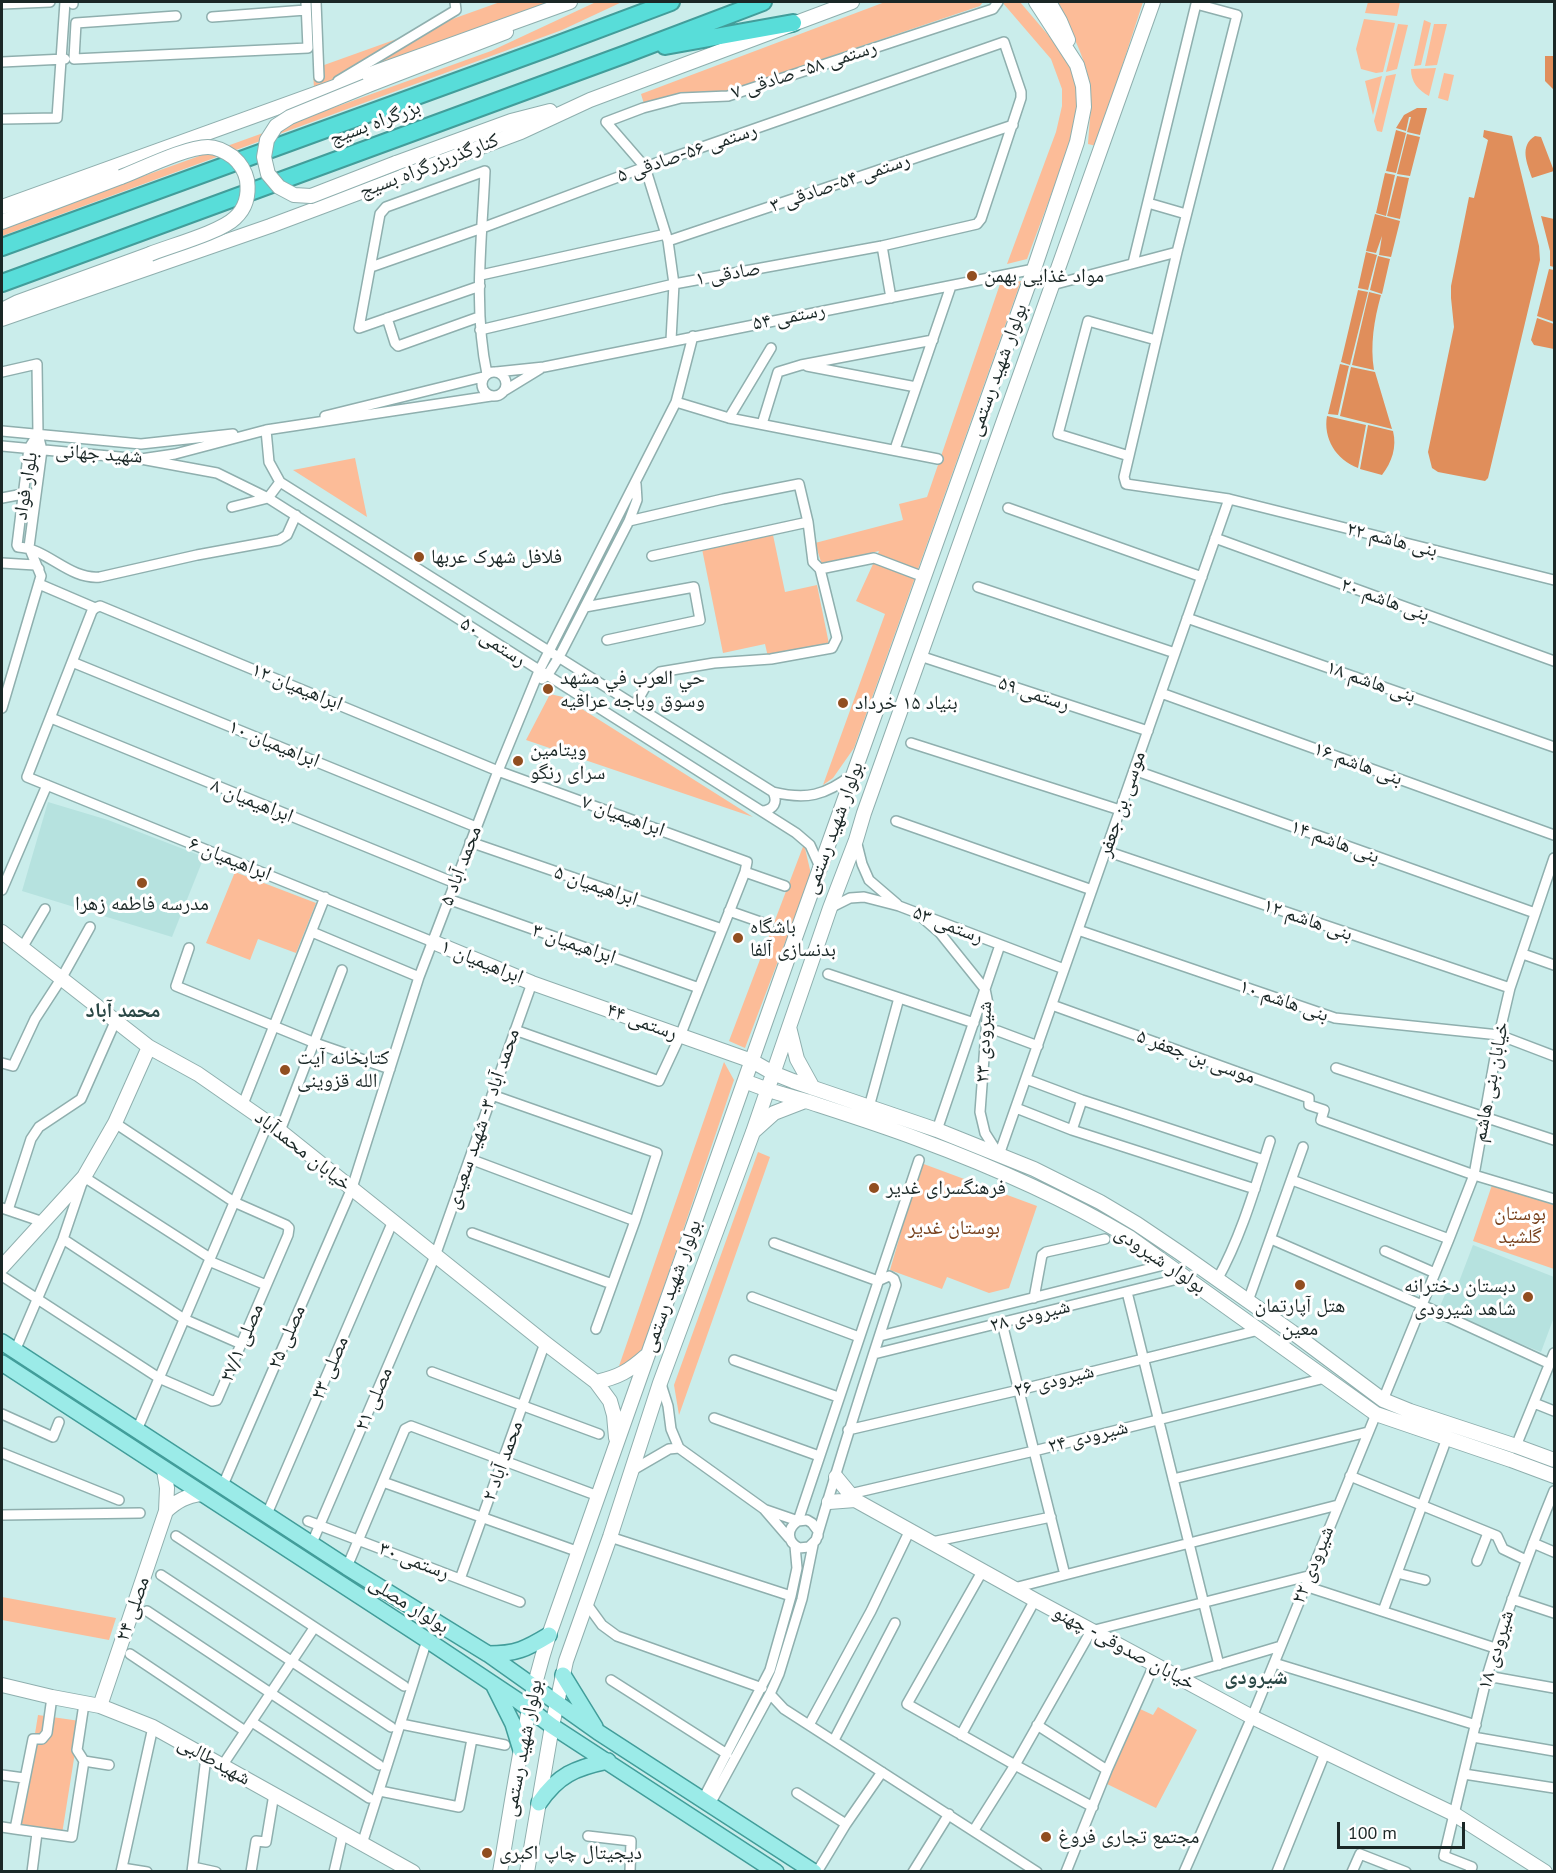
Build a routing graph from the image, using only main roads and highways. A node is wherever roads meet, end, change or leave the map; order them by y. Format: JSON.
{"nodes":[{"id":1,"x":570,"y":2,"type":"edge"},
{"id":2,"x":577,"y":2,"type":"edge"},
{"id":3,"x":641,"y":2,"type":"edge"},
{"id":4,"x":671,"y":2,"type":"edge"},
{"id":5,"x":763,"y":2,"type":"edge"},
{"id":6,"x":852,"y":2,"type":"edge"},
{"id":7,"x":1036,"y":2,"type":"edge"},
{"id":8,"x":1049,"y":2,"type":"edge"},
{"id":9,"x":1153,"y":2,"type":"edge"},
{"id":10,"x":793,"y":23,"type":"junction"},
{"id":11,"x":551,"y":47,"type":"junction"},
{"id":12,"x":626,"y":54,"type":"junction"},
{"id":13,"x":1077,"y":65,"type":"junction"},
{"id":14,"x":590,"y":100,"type":"junction"},
{"id":15,"x":2,"y":207,"type":"edge"},
{"id":16,"x":2,"y":222,"type":"edge"},
{"id":17,"x":2,"y":247,"type":"edge"},
{"id":18,"x":2,"y":283,"type":"edge"},
{"id":19,"x":2,"y":310,"type":"edge"},
{"id":20,"x":2,"y":319,"type":"edge"},
{"id":21,"x":2,"y":932,"type":"edge"},
{"id":22,"x":433,"y":942,"type":"road end"},
{"id":23,"x":532,"y":982,"type":"joint"},
{"id":24,"x":763,"y":1029,"type":"junction"},
{"id":25,"x":786,"y":1034,"type":"junction"},
{"id":26,"x":148,"y":1047,"type":"junction"},
{"id":27,"x":752,"y":1061,"type":"junction"},
{"id":28,"x":773,"y":1073,"type":"junction"},
{"id":29,"x":745,"y":1081,"type":"junction"},
{"id":30,"x":813,"y":1088,"type":"junction"},
{"id":31,"x":767,"y":1090,"type":"junction"},
{"id":32,"x":805,"y":1101,"type":"junction"},
{"id":33,"x":753,"y":1132,"type":"junction"},
{"id":34,"x":701,"y":1205,"type":"junction"},
{"id":35,"x":722,"y":1217,"type":"junction"},
{"id":36,"x":2,"y":1267,"type":"edge"},
{"id":37,"x":2,"y":1342,"type":"edge"},
{"id":38,"x":649,"y":1354,"type":"junction"},
{"id":39,"x":2,"y":1363,"type":"edge"},
{"id":40,"x":596,"y":1382,"type":"junction"},
{"id":41,"x":616,"y":1444,"type":"junction"},
{"id":42,"x":1554,"y":1461,"type":"edge"},
{"id":43,"x":164,"y":1470,"type":"junction"},
{"id":44,"x":1554,"y":1476,"type":"edge"},
{"id":45,"x":836,"y":1478,"type":"road end"},
{"id":46,"x":201,"y":1494,"type":"junction"},
{"id":47,"x":853,"y":1497,"type":"junction"},
{"id":48,"x":829,"y":1502,"type":"road end"},
{"id":49,"x":166,"y":1511,"type":"junction"},
{"id":50,"x":547,"y":1642,"type":"junction"},
{"id":51,"x":488,"y":1654,"type":"junction"},
{"id":52,"x":565,"y":1668,"type":"junction"},
{"id":53,"x":492,"y":1684,"type":"junction"},
{"id":54,"x":2,"y":1685,"type":"edge"},
{"id":55,"x":534,"y":1689,"type":"junction"},
{"id":56,"x":556,"y":1702,"type":"junction"},
{"id":57,"x":100,"y":1706,"type":"junction"},
{"id":58,"x":529,"y":1710,"type":"junction"},
{"id":59,"x":552,"y":1726,"type":"junction"},
{"id":60,"x":598,"y":1732,"type":"junction"},
{"id":61,"x":521,"y":1750,"type":"junction"},
{"id":62,"x":608,"y":1761,"type":"junction"},
{"id":63,"x":706,"y":1802,"type":"junction"},
{"id":64,"x":538,"y":1803,"type":"junction"},
{"id":65,"x":701,"y":1823,"type":"junction"},
{"id":66,"x":413,"y":1872,"type":"edge"},
{"id":67,"x":500,"y":1872,"type":"edge"},
{"id":68,"x":527,"y":1872,"type":"edge"},
{"id":69,"x":776,"y":1872,"type":"edge"},
{"id":70,"x":815,"y":1872,"type":"edge"},
{"id":71,"x":1545,"y":1872,"type":"edge"}],
"edges":[{"from":1,"to":15,"type":"main road"},
{"from":2,"to":14,"type":"main road","bridge":true},
{"from":3,"to":11,"type":"highway"},
{"from":4,"to":11,"type":"highway","name":"بزرگراه بسیج"},
{"from":5,"to":12,"type":"highway","name":"بزرگراه بسیج"},
{"from":6,"to":10,"type":"main road","name":"کنارگذربزرگراه بسیج"},
{"from":7,"to":13,"type":"main road","name":"بولوار شهید رستمی"},
{"from":8,"to":13,"type":"main road"},
{"from":9,"to":25,"type":"main road","name":"بولوار شهید رستمی"},
{"from":10,"to":12,"type":"highway"},
{"from":10,"to":14,"type":"main road","name":"کنارگذربزرگراه بسیج"},
{"from":11,"to":17,"type":"highway","name":"بزرگراه بسیج"},
{"from":12,"to":18,"type":"highway","name":"بزرگراه بسیج"},
{"from":13,"to":24,"type":"main road","name":"بولوار شهید رستمی"},
{"from":14,"to":20,"type":"main road","name":"کنارگذربزرگراه بسیج"},
{"from":16,"to":19,"type":"main road","bridge":true},
{"from":21,"to":26,"type":"main road","name":"خیابان محمدآباد"},
{"from":22,"to":23,"type":"main road","name":"ابراهیمیان ۱"},
{"from":23,"to":27,"type":"main road","name":"رستمی ۴۴"},
{"from":24,"to":25,"type":"main road"},
{"from":24,"to":27,"type":"main road","name":"بولوار شهید رستمی"},
{"from":25,"to":28,"type":"main road","name":"بولوار شهید رستمی"},
{"from":25,"to":30,"type":"main road"},
{"from":26,"to":36,"type":"main road"},
{"from":26,"to":40,"type":"main road","name":"خیابان محمدآباد"},
{"from":27,"to":28,"type":"main road","name":"بولوار شیرودی"},
{"from":27,"to":29,"type":"main road","name":"بولوار شهید رستمی"},
{"from":28,"to":30,"type":"main road","name":"بولوار شیرودی"},
{"from":28,"to":31,"type":"main road","name":"بولوار شهید رستمی"},
{"from":29,"to":31,"type":"main road","name":"بولوار شیرودی"},
{"from":29,"to":34,"type":"main road","name":"بولوار شهید رستمی"},
{"from":30,"to":42,"type":"main road","name":"بولوار شیرودی"},
{"from":31,"to":32,"type":"main road","name":"بولوار شیرودی"},
{"from":31,"to":33,"type":"main road","name":"بولوار شهید رستمی"},
{"from":32,"to":33,"type":"main road"},
{"from":32,"to":44,"type":"main road","name":"بولوار شیرودی"},
{"from":33,"to":35,"type":"main road","name":"بولوار شهید رستمی"},
{"from":34,"to":35,"type":"main road"},
{"from":34,"to":38,"type":"main road","name":"بولوار شهید رستمی"},
{"from":35,"to":52,"type":"main road","name":"بولوار شهید رستمی"},
{"from":37,"to":51,"type":"main road","name":"بولوار مصلی"},
{"from":38,"to":40,"type":"main road"},
{"from":38,"to":41,"type":"main road","name":"بولوار شهید رستمی"},
{"from":39,"to":43,"type":"main road","name":"بولوار مصلی"},
{"from":40,"to":41,"type":"main road"},
{"from":41,"to":50,"type":"main road","name":"بولوار شهید رستمی"},
{"from":43,"to":46,"type":"main road","name":"بولوار مصلی"},
{"from":43,"to":49,"type":"main road","name":"مصلی ۲۴"},
{"from":45,"to":47,"type":"main road"},
{"from":46,"to":49,"type":"main road"},
{"from":46,"to":53,"type":"main road","name":"بولوار مصلی"},
{"from":47,"to":48,"type":"main road"},
{"from":47,"to":71,"type":"main road","name":"خیابان صدوقی- چهنو"},
{"from":49,"to":57,"type":"main road","name":"مصلی ۲۴"},
{"from":50,"to":51,"type":"main road"},
{"from":50,"to":52,"type":"main road"},
{"from":50,"to":55,"type":"main road","name":"بولوار شهید رستمی"},
{"from":51,"to":55,"type":"main road","name":"بولوار مصلی"},
{"from":52,"to":56,"type":"main road","name":"بولوار شهید رستمی"},
{"from":52,"to":60,"type":"main road"},
{"from":53,"to":58,"type":"main road","name":"بولوار مصلی"},
{"from":53,"to":61,"type":"main road"},
{"from":54,"to":57,"type":"main road","name":"شهیدطالبی"},
{"from":55,"to":56,"type":"main road","name":"بولوار مصلی"},
{"from":55,"to":58,"type":"main road","name":"بولوار شهید رستمی"},
{"from":56,"to":59,"type":"main road","name":"بولوار شهید رستمی"},
{"from":56,"to":60,"type":"main road","name":"بولوار مصلی"},
{"from":57,"to":66,"type":"main road","name":"شهیدطالبی"},
{"from":58,"to":59,"type":"main road","name":"بولوار مصلی"},
{"from":58,"to":61,"type":"main road","name":"بولوار شهید رستمی"},
{"from":59,"to":62,"type":"main road","name":"بولوار مصلی"},
{"from":59,"to":64,"type":"main road","name":"بولوار شهید رستمی"},
{"from":60,"to":63,"type":"main road","name":"بولوار مصلی"},
{"from":61,"to":67,"type":"main road","name":"بولوار شهید رستمی"},
{"from":62,"to":64,"type":"main road"},
{"from":62,"to":65,"type":"main road","name":"بولوار مصلی"},
{"from":63,"to":65,"type":"main road"},
{"from":63,"to":70,"type":"main road","name":"بولوار مصلی"},
{"from":64,"to":68,"type":"main road","name":"بولوار شهید رستمی"},
{"from":65,"to":69,"type":"main road","name":"بولوار مصلی"}]}
